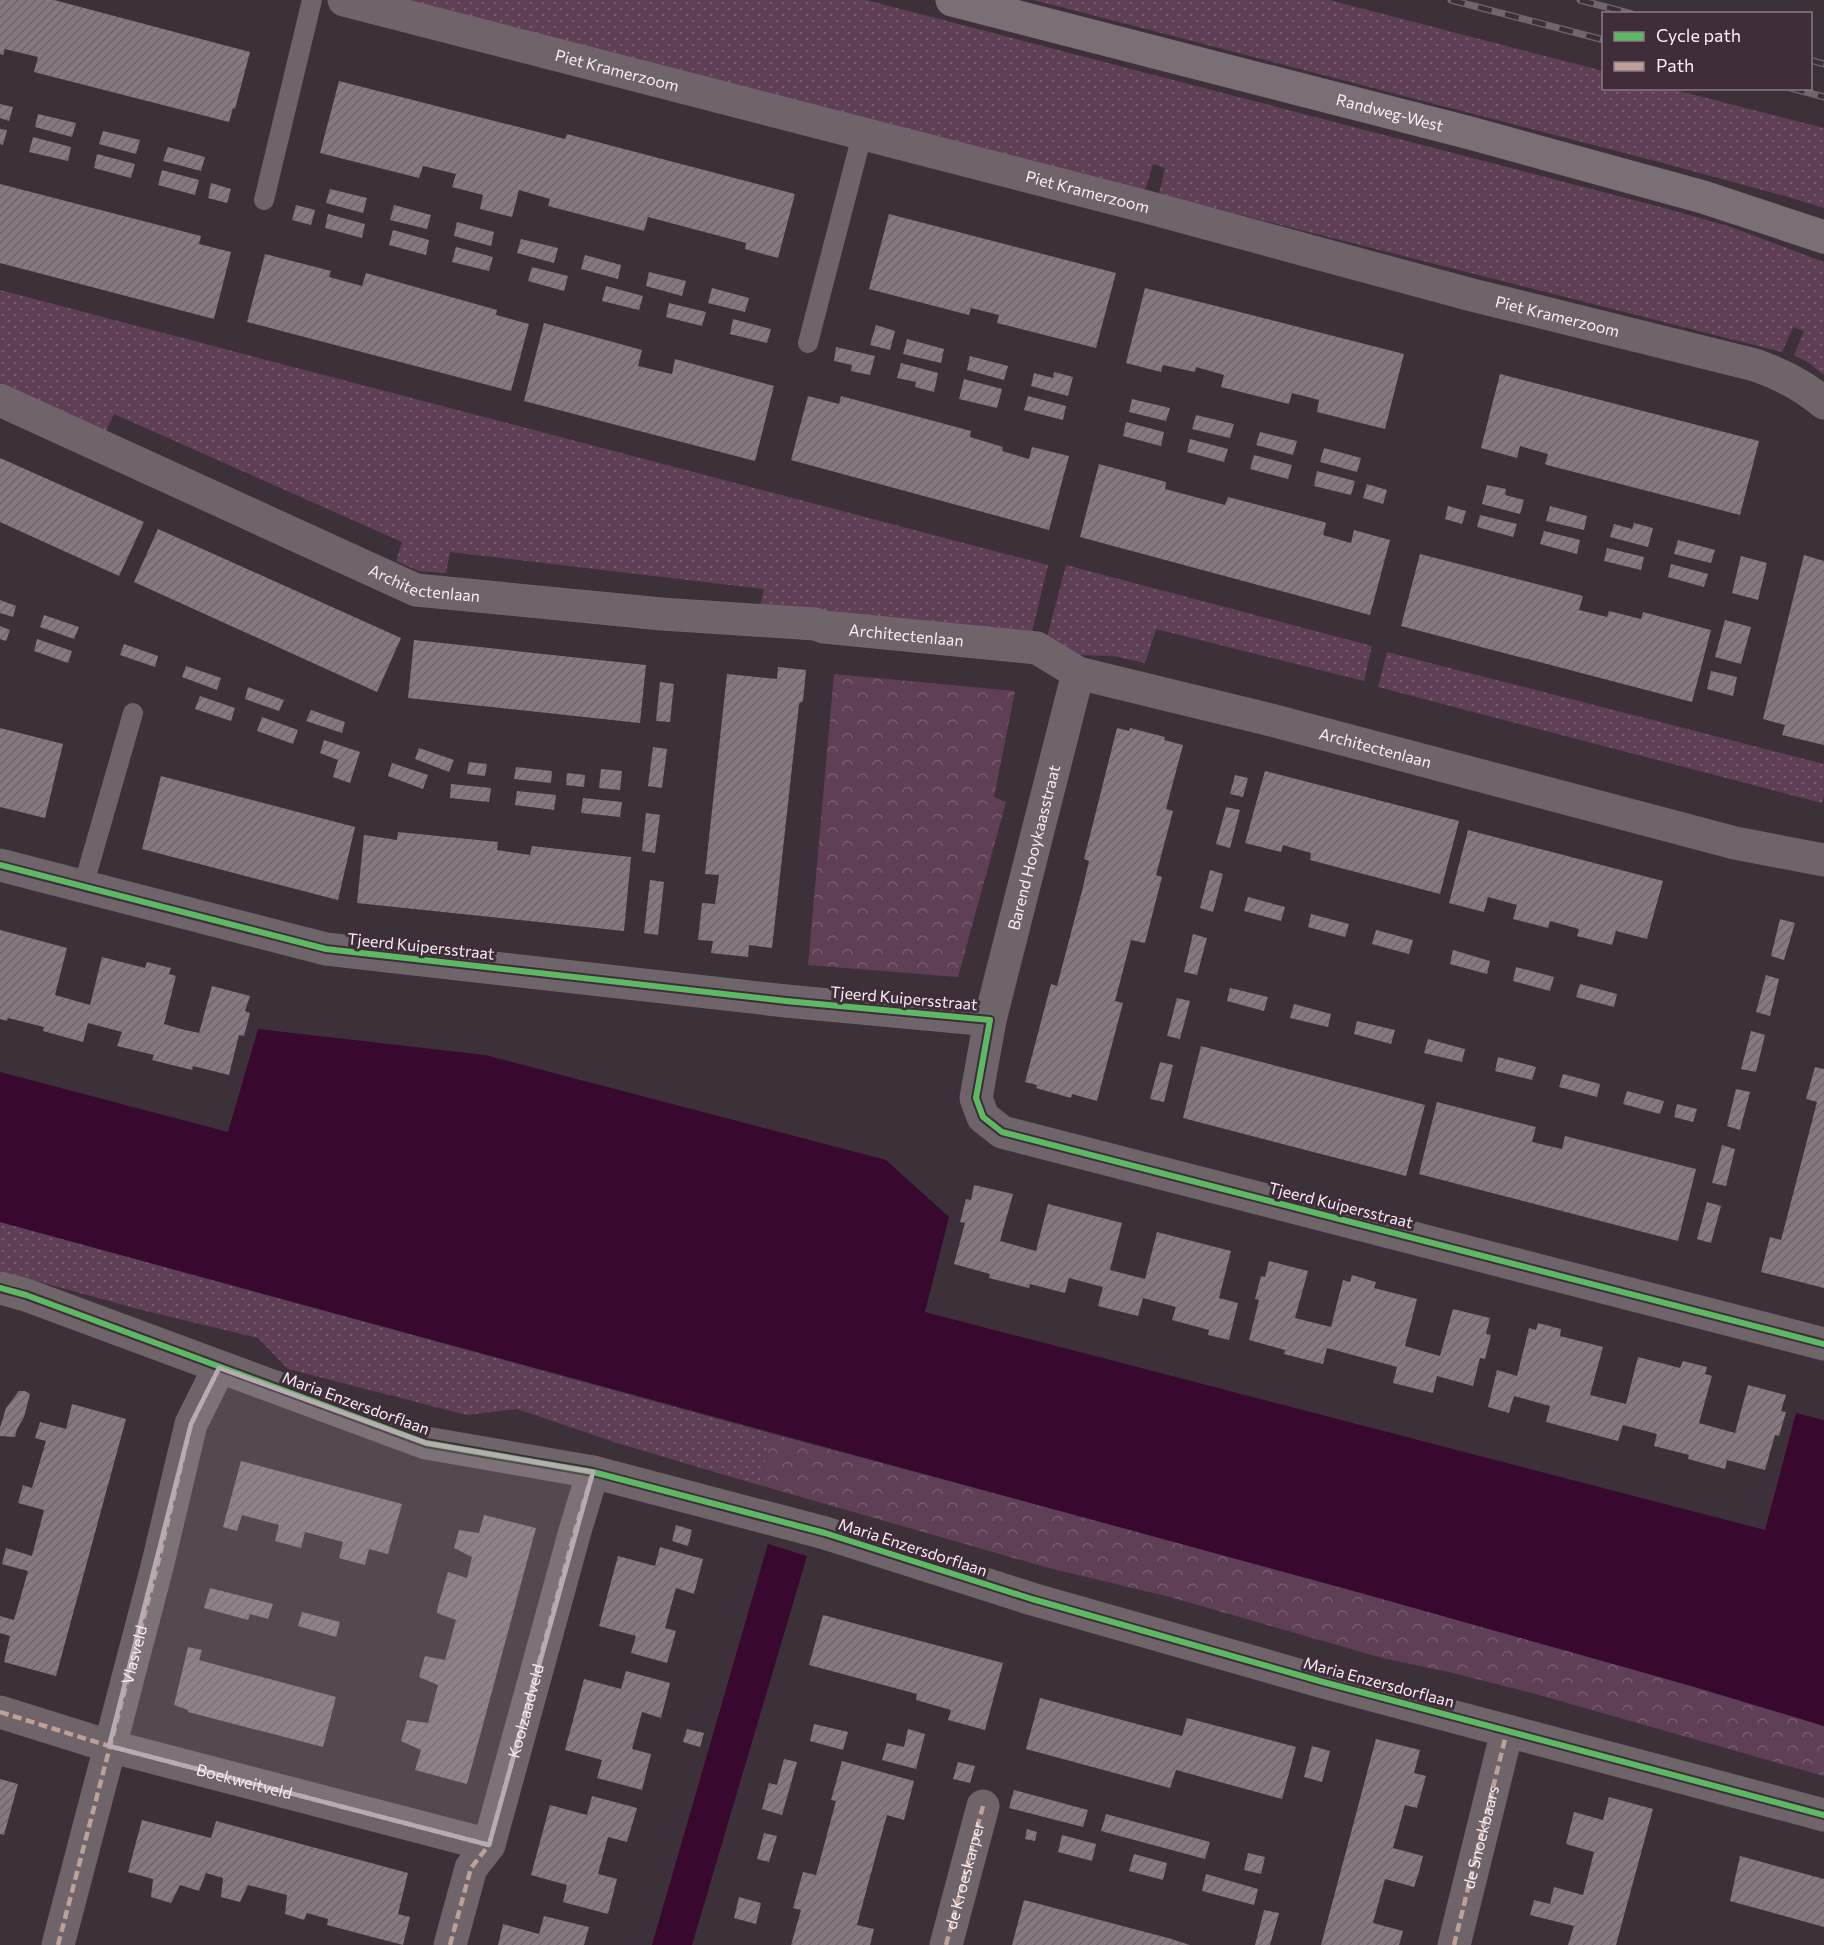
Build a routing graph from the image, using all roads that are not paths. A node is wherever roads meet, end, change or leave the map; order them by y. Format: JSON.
{"nodes":[{"id":1,"x":312,"y":0,"type":"edge"},
{"id":2,"x":344,"y":0,"type":"edge"},
{"id":3,"x":952,"y":0,"type":"edge"},
{"id":4,"x":862,"y":135,"type":"junction"},
{"id":5,"x":264,"y":200,"type":"dead end"},
{"id":6,"x":1824,"y":237,"type":"edge"},
{"id":7,"x":808,"y":343,"type":"dead end"},
{"id":8,"x":0,"y":400,"type":"edge"},
{"id":9,"x":1824,"y":403,"type":"edge"},
{"id":10,"x":1078,"y":674,"type":"junction"},
{"id":11,"x":133,"y":713,"type":"dead end"},
{"id":12,"x":1824,"y":860,"type":"edge"},
{"id":13,"x":0,"y":866,"type":"edge"},
{"id":14,"x":83,"y":887,"type":"junction"},
{"id":15,"x":990,"y":1020,"type":"junction"},
{"id":16,"x":0,"y":1288,"type":"edge"},
{"id":17,"x":1824,"y":1344,"type":"edge"},
{"id":18,"x":219,"y":1368,"type":"junction"},
{"id":19,"x":593,"y":1472,"type":"junction"},
{"id":20,"x":0,"y":1712,"type":"edge"},
{"id":21,"x":1508,"y":1731,"type":"junction"},
{"id":22,"x":109,"y":1746,"type":"junction"},
{"id":23,"x":983,"y":1806,"type":"dead end"},
{"id":24,"x":1824,"y":1815,"type":"edge"},
{"id":25,"x":489,"y":1845,"type":"junction"},
{"id":26,"x":58,"y":1945,"type":"edge"},
{"id":27,"x":450,"y":1945,"type":"edge"},
{"id":28,"x":946,"y":1945,"type":"edge"},
{"id":29,"x":1454,"y":1945,"type":"edge"}],
"edges":[{"from":1,"to":5,"type":"lane"},
{"from":2,"to":4,"type":"street","name":"Piet Kramerzoom"},
{"from":3,"to":6,"type":"main road","name":"Randweg-West"},
{"from":4,"to":7,"type":"lane"},
{"from":4,"to":9,"type":"street","name":"Piet Kramerzoom"},
{"from":8,"to":10,"type":"street","name":"Architectenlaan"},
{"from":10,"to":12,"type":"street","name":"Architectenlaan"},
{"from":10,"to":15,"type":"street","name":"Barend Hooykaasstraat"},
{"from":11,"to":14,"type":"lane"},
{"from":13,"to":14,"type":"street","name":"Tjeerd Kuipersstraat"},
{"from":14,"to":15,"type":"street","name":"Tjeerd Kuipersstraat"},
{"from":15,"to":17,"type":"street","name":"Tjeerd Kuipersstraat"},
{"from":16,"to":18,"type":"street","name":"Maria Enzersdorflaan"},
{"from":18,"to":19,"type":"street","name":"Maria Enzersdorflaan"},
{"from":18,"to":22,"type":"street","name":"Vlasveld"},
{"from":19,"to":21,"type":"street","name":"Maria Enzersdorflaan"},
{"from":19,"to":25,"type":"street","name":"Koolzaadveld"},
{"from":20,"to":22,"type":"street","name":"Boekweitveld"},
{"from":21,"to":24,"type":"street","name":"Maria Enzersdorflaan"},
{"from":21,"to":29,"type":"street","name":"de Snoekbaars"},
{"from":22,"to":25,"type":"street","name":"Boekweitveld"},
{"from":22,"to":26,"type":"street","name":"Vlasveld"},
{"from":23,"to":28,"type":"street","name":"de Kroeskarper"},
{"from":25,"to":27,"type":"street","name":"Koolzaadveld"}]}
